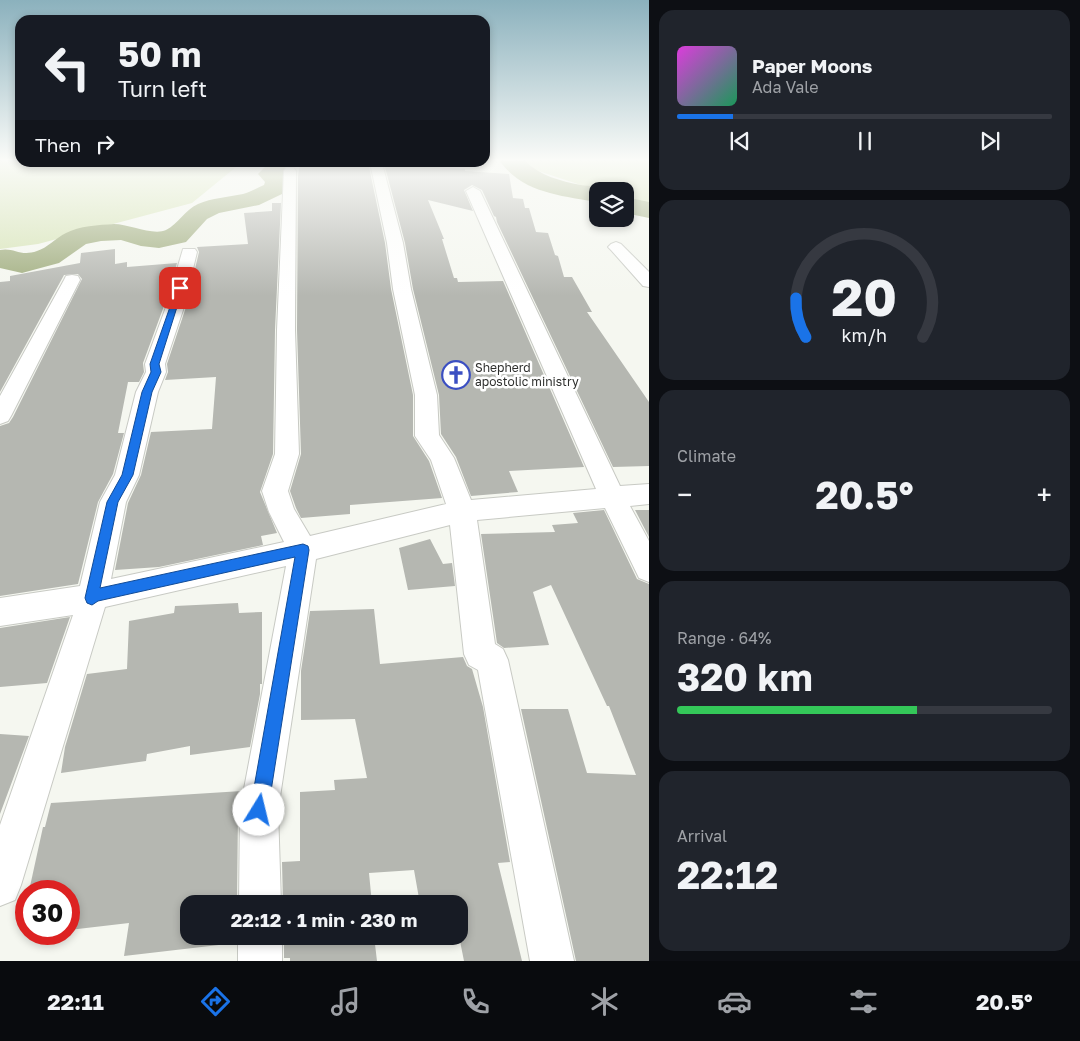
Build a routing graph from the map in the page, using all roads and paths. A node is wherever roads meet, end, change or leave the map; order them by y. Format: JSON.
{"nodes":[{"id":1,"x":289,"y":206,"type":"edge"},
{"id":2,"x":386,"y":206,"type":"edge"},
{"id":3,"x":480,"y":206,"type":"edge"},
{"id":4,"x":616,"y":247,"type":"dead end"},
{"id":5,"x":189,"y":252,"type":"dead end"},
{"id":6,"x":72,"y":280,"type":"dead end"},
{"id":7,"x":649,"y":282,"type":"edge"},
{"id":8,"x":0,"y":416,"type":"edge"},
{"id":9,"x":649,"y":494,"type":"edge"},
{"id":10,"x":612,"y":496,"type":"junction"},
{"id":11,"x":462,"y":511,"type":"junction"},
{"id":12,"x":303,"y":550,"type":"junction"},
{"id":13,"x":649,"y":569,"type":"edge"},
{"id":14,"x":93,"y":597,"type":"junction"},
{"id":15,"x":0,"y":612,"type":"edge"},
{"id":16,"x":0,"y":885,"type":"edge"},
{"id":17,"x":260,"y":895,"type":"edge"},
{"id":18,"x":260,"y":945,"type":"edge"},
{"id":19,"x":260,"y":961,"type":"edge"},
{"id":20,"x":552,"y":961,"type":"edge"}],
"edges":[{"from":1,"to":12,"type":"street"},
{"from":2,"to":11,"type":"street"},
{"from":3,"to":10,"type":"street"},
{"from":4,"to":7,"type":"street"},
{"from":5,"to":14,"type":"street"},
{"from":6,"to":8,"type":"street"},
{"from":9,"to":10,"type":"street"},
{"from":10,"to":11,"type":"street"},
{"from":10,"to":13,"type":"street"},
{"from":11,"to":12,"type":"street"},
{"from":11,"to":20,"type":"street"},
{"from":12,"to":14,"type":"street"},
{"from":12,"to":17,"type":"street"},
{"from":14,"to":15,"type":"street"},
{"from":14,"to":16,"type":"street"},
{"from":18,"to":19,"type":"street"}]}
